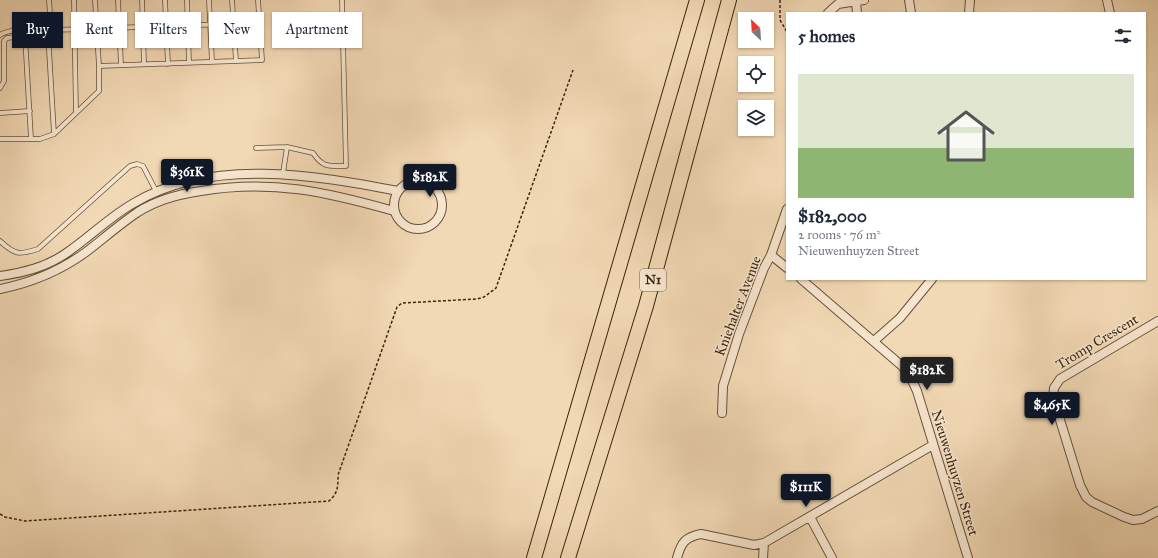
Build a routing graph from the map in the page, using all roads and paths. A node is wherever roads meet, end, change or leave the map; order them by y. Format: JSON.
{"nodes":[{"id":1,"x":49,"y":0,"type":"edge"},
{"id":2,"x":74,"y":0,"type":"edge"},
{"id":3,"x":95,"y":0,"type":"edge"},
{"id":4,"x":118,"y":0,"type":"edge"},
{"id":5,"x":142,"y":0,"type":"edge"},
{"id":6,"x":165,"y":0,"type":"edge"},
{"id":7,"x":187,"y":0,"type":"edge"},
{"id":8,"x":209,"y":0,"type":"edge"},
{"id":9,"x":232,"y":0,"type":"edge"},
{"id":10,"x":258,"y":0,"type":"edge"},
{"id":11,"x":342,"y":0,"type":"edge"},
{"id":12,"x":697,"y":0,"type":"edge"},
{"id":13,"x":729,"y":0,"type":"edge"},
{"id":14,"x":780,"y":0,"type":"edge"},
{"id":15,"x":860,"y":0,"type":"edge"},
{"id":16,"x":909,"y":0,"type":"edge"},
{"id":17,"x":970,"y":0,"type":"edge"},
{"id":18,"x":1107,"y":0,"type":"edge"},
{"id":19,"x":50,"y":12,"type":"edge"},
{"id":20,"x":74,"y":12,"type":"edge"},
{"id":21,"x":96,"y":12,"type":"edge"},
{"id":22,"x":119,"y":12,"type":"edge"},
{"id":23,"x":142,"y":12,"type":"edge"},
{"id":24,"x":166,"y":12,"type":"edge"},
{"id":25,"x":188,"y":12,"type":"edge"},
{"id":26,"x":210,"y":12,"type":"edge"},
{"id":27,"x":233,"y":12,"type":"edge"},
{"id":28,"x":259,"y":12,"type":"edge"},
{"id":29,"x":829,"y":12,"type":"edge"},
{"id":30,"x":857,"y":12,"type":"edge"},
{"id":31,"x":911,"y":12,"type":"edge"},
{"id":32,"x":969,"y":12,"type":"edge"},
{"id":33,"x":1110,"y":12,"type":"edge"},
{"id":34,"x":786,"y":30,"type":"edge"},
{"id":35,"x":12,"y":31,"type":"edge"},
{"id":36,"x":0,"y":34,"type":"edge"},
{"id":37,"x":12,"y":37,"type":"edge"},
{"id":38,"x":26,"y":48,"type":"edge"},
{"id":39,"x":49,"y":48,"type":"edge"},
{"id":40,"x":75,"y":48,"type":"edge"},
{"id":41,"x":98,"y":48,"type":"edge"},
{"id":42,"x":121,"y":48,"type":"edge"},
{"id":43,"x":144,"y":48,"type":"edge"},
{"id":44,"x":168,"y":48,"type":"edge"},
{"id":45,"x":189,"y":48,"type":"edge"},
{"id":46,"x":212,"y":48,"type":"edge"},
{"id":47,"x":235,"y":48,"type":"edge"},
{"id":48,"x":261,"y":48,"type":"edge"},
{"id":49,"x":236,"y":61,"type":"junction"},
{"id":50,"x":212,"y":62,"type":"junction"},
{"id":51,"x":189,"y":63,"type":"junction"},
{"id":52,"x":144,"y":64,"type":"junction"},
{"id":53,"x":168,"y":64,"type":"junction"},
{"id":54,"x":121,"y":65,"type":"junction"},
{"id":55,"x":99,"y":66,"type":"junction"},
{"id":56,"x":573,"y":70,"type":"dead end"},
{"id":57,"x":0,"y":88,"type":"edge"},
{"id":58,"x":30,"y":111,"type":"junction"},
{"id":59,"x":76,"y":113,"type":"junction"},
{"id":60,"x":0,"y":114,"type":"edge"},
{"id":61,"x":54,"y":134,"type":"junction"},
{"id":62,"x":0,"y":139,"type":"edge"},
{"id":63,"x":31,"y":139,"type":"junction"},
{"id":64,"x":286,"y":147,"type":"junction"},
{"id":65,"x":256,"y":148,"type":"dead end"},
{"id":66,"x":283,"y":173,"type":"junction"},
{"id":67,"x":156,"y":191,"type":"junction"},
{"id":68,"x":398,"y":191,"type":"junction"},
{"id":69,"x":394,"y":211,"type":"junction"},
{"id":70,"x":786,"y":212,"type":"edge"},
{"id":71,"x":0,"y":241,"type":"edge"},
{"id":72,"x":772,"y":255,"type":"junction"},
{"id":73,"x":786,"y":267,"type":"edge"},
{"id":74,"x":0,"y":276,"type":"edge"},
{"id":75,"x":802,"y":280,"type":"edge"},
{"id":76,"x":931,"y":280,"type":"edge"},
{"id":77,"x":0,"y":289,"type":"edge"},
{"id":78,"x":1158,"y":321,"type":"edge"},
{"id":79,"x":874,"y":341,"type":"junction"},
{"id":80,"x":722,"y":413,"type":"dead end"},
{"id":81,"x":933,"y":445,"type":"junction"},
{"id":82,"x":1158,"y":512,"type":"edge"},
{"id":83,"x":0,"y":514,"type":"edge"},
{"id":84,"x":810,"y":517,"type":"junction"},
{"id":85,"x":764,"y":543,"type":"junction"},
{"id":86,"x":534,"y":558,"type":"edge"},
{"id":87,"x":568,"y":558,"type":"edge"},
{"id":88,"x":677,"y":558,"type":"edge"},
{"id":89,"x":763,"y":558,"type":"edge"},
{"id":90,"x":832,"y":558,"type":"edge"},
{"id":91,"x":968,"y":558,"type":"edge"}],
"edges":[{"from":1,"to":19,"type":"lane"},
{"from":2,"to":20,"type":"lane"},
{"from":3,"to":21,"type":"lane"},
{"from":4,"to":22,"type":"lane"},
{"from":5,"to":23,"type":"lane"},
{"from":6,"to":24,"type":"lane"},
{"from":7,"to":25,"type":"lane"},
{"from":8,"to":26,"type":"lane"},
{"from":9,"to":27,"type":"lane"},
{"from":10,"to":28,"type":"lane"},
{"from":11,"to":64,"type":"lane"},
{"from":12,"to":86,"type":"highway","number":"N1"},
{"from":13,"to":87,"type":"highway","number":"N1"},
{"from":14,"to":34,"type":"path"},
{"from":15,"to":29,"type":"street"},
{"from":15,"to":30,"type":"street"},
{"from":16,"to":31,"type":"street"},
{"from":17,"to":32,"type":"street"},
{"from":18,"to":33,"type":"street"},
{"from":35,"to":36,"type":"lane"},
{"from":37,"to":57,"type":"lane"},
{"from":38,"to":58,"type":"lane"},
{"from":39,"to":61,"type":"lane"},
{"from":40,"to":59,"type":"lane"},
{"from":41,"to":55,"type":"lane"},
{"from":42,"to":54,"type":"lane"},
{"from":43,"to":52,"type":"lane"},
{"from":44,"to":53,"type":"lane"},
{"from":45,"to":51,"type":"lane"},
{"from":46,"to":50,"type":"lane"},
{"from":47,"to":49,"type":"lane"},
{"from":48,"to":49,"type":"lane"},
{"from":49,"to":50,"type":"lane"},
{"from":50,"to":51,"type":"lane"},
{"from":51,"to":53,"type":"lane"},
{"from":52,"to":53,"type":"lane"},
{"from":52,"to":54,"type":"lane"},
{"from":54,"to":55,"type":"lane"},
{"from":55,"to":59,"type":"lane"},
{"from":56,"to":83,"type":"path"},
{"from":58,"to":60,"type":"lane"},
{"from":58,"to":63,"type":"lane"},
{"from":59,"to":61,"type":"lane"},
{"from":61,"to":63,"type":"lane"},
{"from":62,"to":63,"type":"lane"},
{"from":64,"to":65,"type":"lane"},
{"from":64,"to":66,"type":"lane"},
{"from":66,"to":67,"type":"street"},
{"from":66,"to":68,"type":"street"},
{"from":67,"to":71,"type":"lane"},
{"from":67,"to":74,"type":"street"},
{"from":68,"to":69,"type":"street"},
{"from":68,"to":69,"type":"street"},
{"from":69,"to":77,"type":"street"},
{"from":70,"to":72,"type":"street","name":"Kniehalter Avenue"},
{"from":72,"to":73,"type":"street"},
{"from":72,"to":80,"type":"street","name":"Kniehalter Avenue"},
{"from":75,"to":79,"type":"street","name":"Nieuwenhuyzen Street"},
{"from":76,"to":79,"type":"street"},
{"from":78,"to":82,"type":"street","name":"Tromp Crescent"},
{"from":79,"to":81,"type":"street","name":"Nieuwenhuyzen Street"},
{"from":81,"to":84,"type":"street"},
{"from":81,"to":91,"type":"street","name":"Nieuwenhuyzen Street"},
{"from":84,"to":85,"type":"street"},
{"from":84,"to":90,"type":"street"},
{"from":85,"to":88,"type":"street"},
{"from":85,"to":89,"type":"street"}]}
